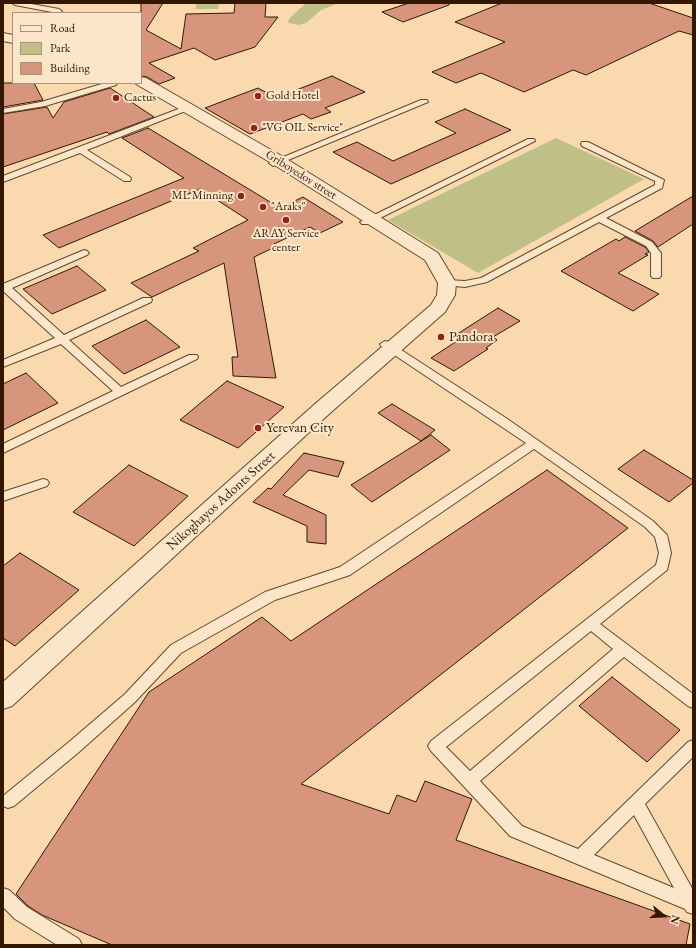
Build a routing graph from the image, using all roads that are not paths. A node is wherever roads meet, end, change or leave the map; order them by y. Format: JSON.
{"nodes":[{"id":1,"x":15,"y":3,"type":"edge"},
{"id":2,"x":57,"y":12,"type":"edge"},
{"id":3,"x":142,"y":82,"type":"edge"},
{"id":4,"x":110,"y":84,"type":"edge"},
{"id":5,"x":137,"y":84,"type":"edge"},
{"id":6,"x":424,"y":102,"type":"dead end"},
{"id":7,"x":184,"y":110,"type":"junction"},
{"id":8,"x":3,"y":111,"type":"edge"},
{"id":9,"x":531,"y":141,"type":"dead end"},
{"id":10,"x":585,"y":144,"type":"dead end"},
{"id":11,"x":81,"y":150,"type":"junction"},
{"id":12,"x":276,"y":162,"type":"junction"},
{"id":13,"x":3,"y":178,"type":"edge"},
{"id":14,"x":126,"y":179,"type":"dead end"},
{"id":15,"x":599,"y":218,"type":"junction"},
{"id":16,"x":368,"y":221,"type":"junction"},
{"id":17,"x":84,"y":253,"type":"dead end"},
{"id":18,"x":656,"y":276,"type":"dead end"},
{"id":19,"x":442,"y":284,"type":"junction"},
{"id":20,"x":4,"y":287,"type":"edge"},
{"id":21,"x":147,"y":300,"type":"dead end"},
{"id":22,"x":63,"y":339,"type":"junction"},
{"id":23,"x":388,"y":345,"type":"junction"},
{"id":24,"x":193,"y":357,"type":"dead end"},
{"id":25,"x":3,"y":364,"type":"edge"},
{"id":26,"x":120,"y":392,"type":"junction"},
{"id":27,"x":318,"y":407,"type":"junction"},
{"id":28,"x":533,"y":444,"type":"junction"},
{"id":29,"x":3,"y":448,"type":"edge"},
{"id":30,"x":43,"y":483,"type":"dead end"},
{"id":31,"x":3,"y":497,"type":"edge"},
{"id":32,"x":591,"y":624,"type":"junction"},
{"id":33,"x":623,"y":649,"type":"junction"},
{"id":34,"x":3,"y":684,"type":"edge"},
{"id":35,"x":3,"y":698,"type":"edge"},
{"id":36,"x":693,"y":702,"type":"edge"},
{"id":37,"x":693,"y":747,"type":"edge"},
{"id":38,"x":469,"y":780,"type":"junction"},
{"id":39,"x":8,"y":801,"type":"dead end"},
{"id":40,"x":636,"y":803,"type":"junction"},
{"id":41,"x":580,"y":858,"type":"junction"},
{"id":42,"x":3,"y":896,"type":"edge"},
{"id":43,"x":692,"y":905,"type":"edge"},
{"id":44,"x":73,"y":945,"type":"edge"}],
"edges":[{"from":1,"to":2,"type":"lane"},
{"from":3,"to":12,"type":"street","name":"Griboyedov street"},
{"from":4,"to":8,"type":"lane"},
{"from":5,"to":7,"type":"street","name":"Griboyedov street"},
{"from":6,"to":12,"type":"lane"},
{"from":7,"to":11,"type":"lane"},
{"from":7,"to":12,"type":"street","name":"Griboyedov street"},
{"from":9,"to":16,"type":"lane"},
{"from":10,"to":15,"type":"lane"},
{"from":11,"to":13,"type":"lane"},
{"from":11,"to":14,"type":"lane"},
{"from":12,"to":16,"type":"street","name":"Griboyedov street"},
{"from":15,"to":18,"type":"lane"},
{"from":15,"to":19,"type":"lane"},
{"from":16,"to":19,"type":"street","name":"Griboyedov street"},
{"from":17,"to":20,"type":"lane"},
{"from":19,"to":23,"type":"street","name":"Nikoghayos Adonts Street"},
{"from":20,"to":22,"type":"lane"},
{"from":21,"to":22,"type":"lane"},
{"from":22,"to":25,"type":"lane"},
{"from":22,"to":26,"type":"lane"},
{"from":23,"to":27,"type":"street","name":"Nikoghayos Adonts Street"},
{"from":23,"to":28,"type":"lane"},
{"from":24,"to":26,"type":"lane"},
{"from":26,"to":29,"type":"lane"},
{"from":27,"to":34,"type":"street","name":"Nikoghayos Adonts Street"},
{"from":27,"to":35,"type":"street","name":"Nikoghayos Adonts Street"},
{"from":28,"to":32,"type":"lane"},
{"from":28,"to":39,"type":"lane"},
{"from":30,"to":31,"type":"lane"},
{"from":32,"to":33,"type":"lane"},
{"from":32,"to":38,"type":"lane"},
{"from":33,"to":36,"type":"lane"},
{"from":33,"to":38,"type":"lane"},
{"from":37,"to":40,"type":"lane"},
{"from":38,"to":41,"type":"lane"},
{"from":40,"to":41,"type":"lane"},
{"from":40,"to":43,"type":"lane"},
{"from":41,"to":43,"type":"lane"},
{"from":42,"to":44,"type":"lane"}]}
